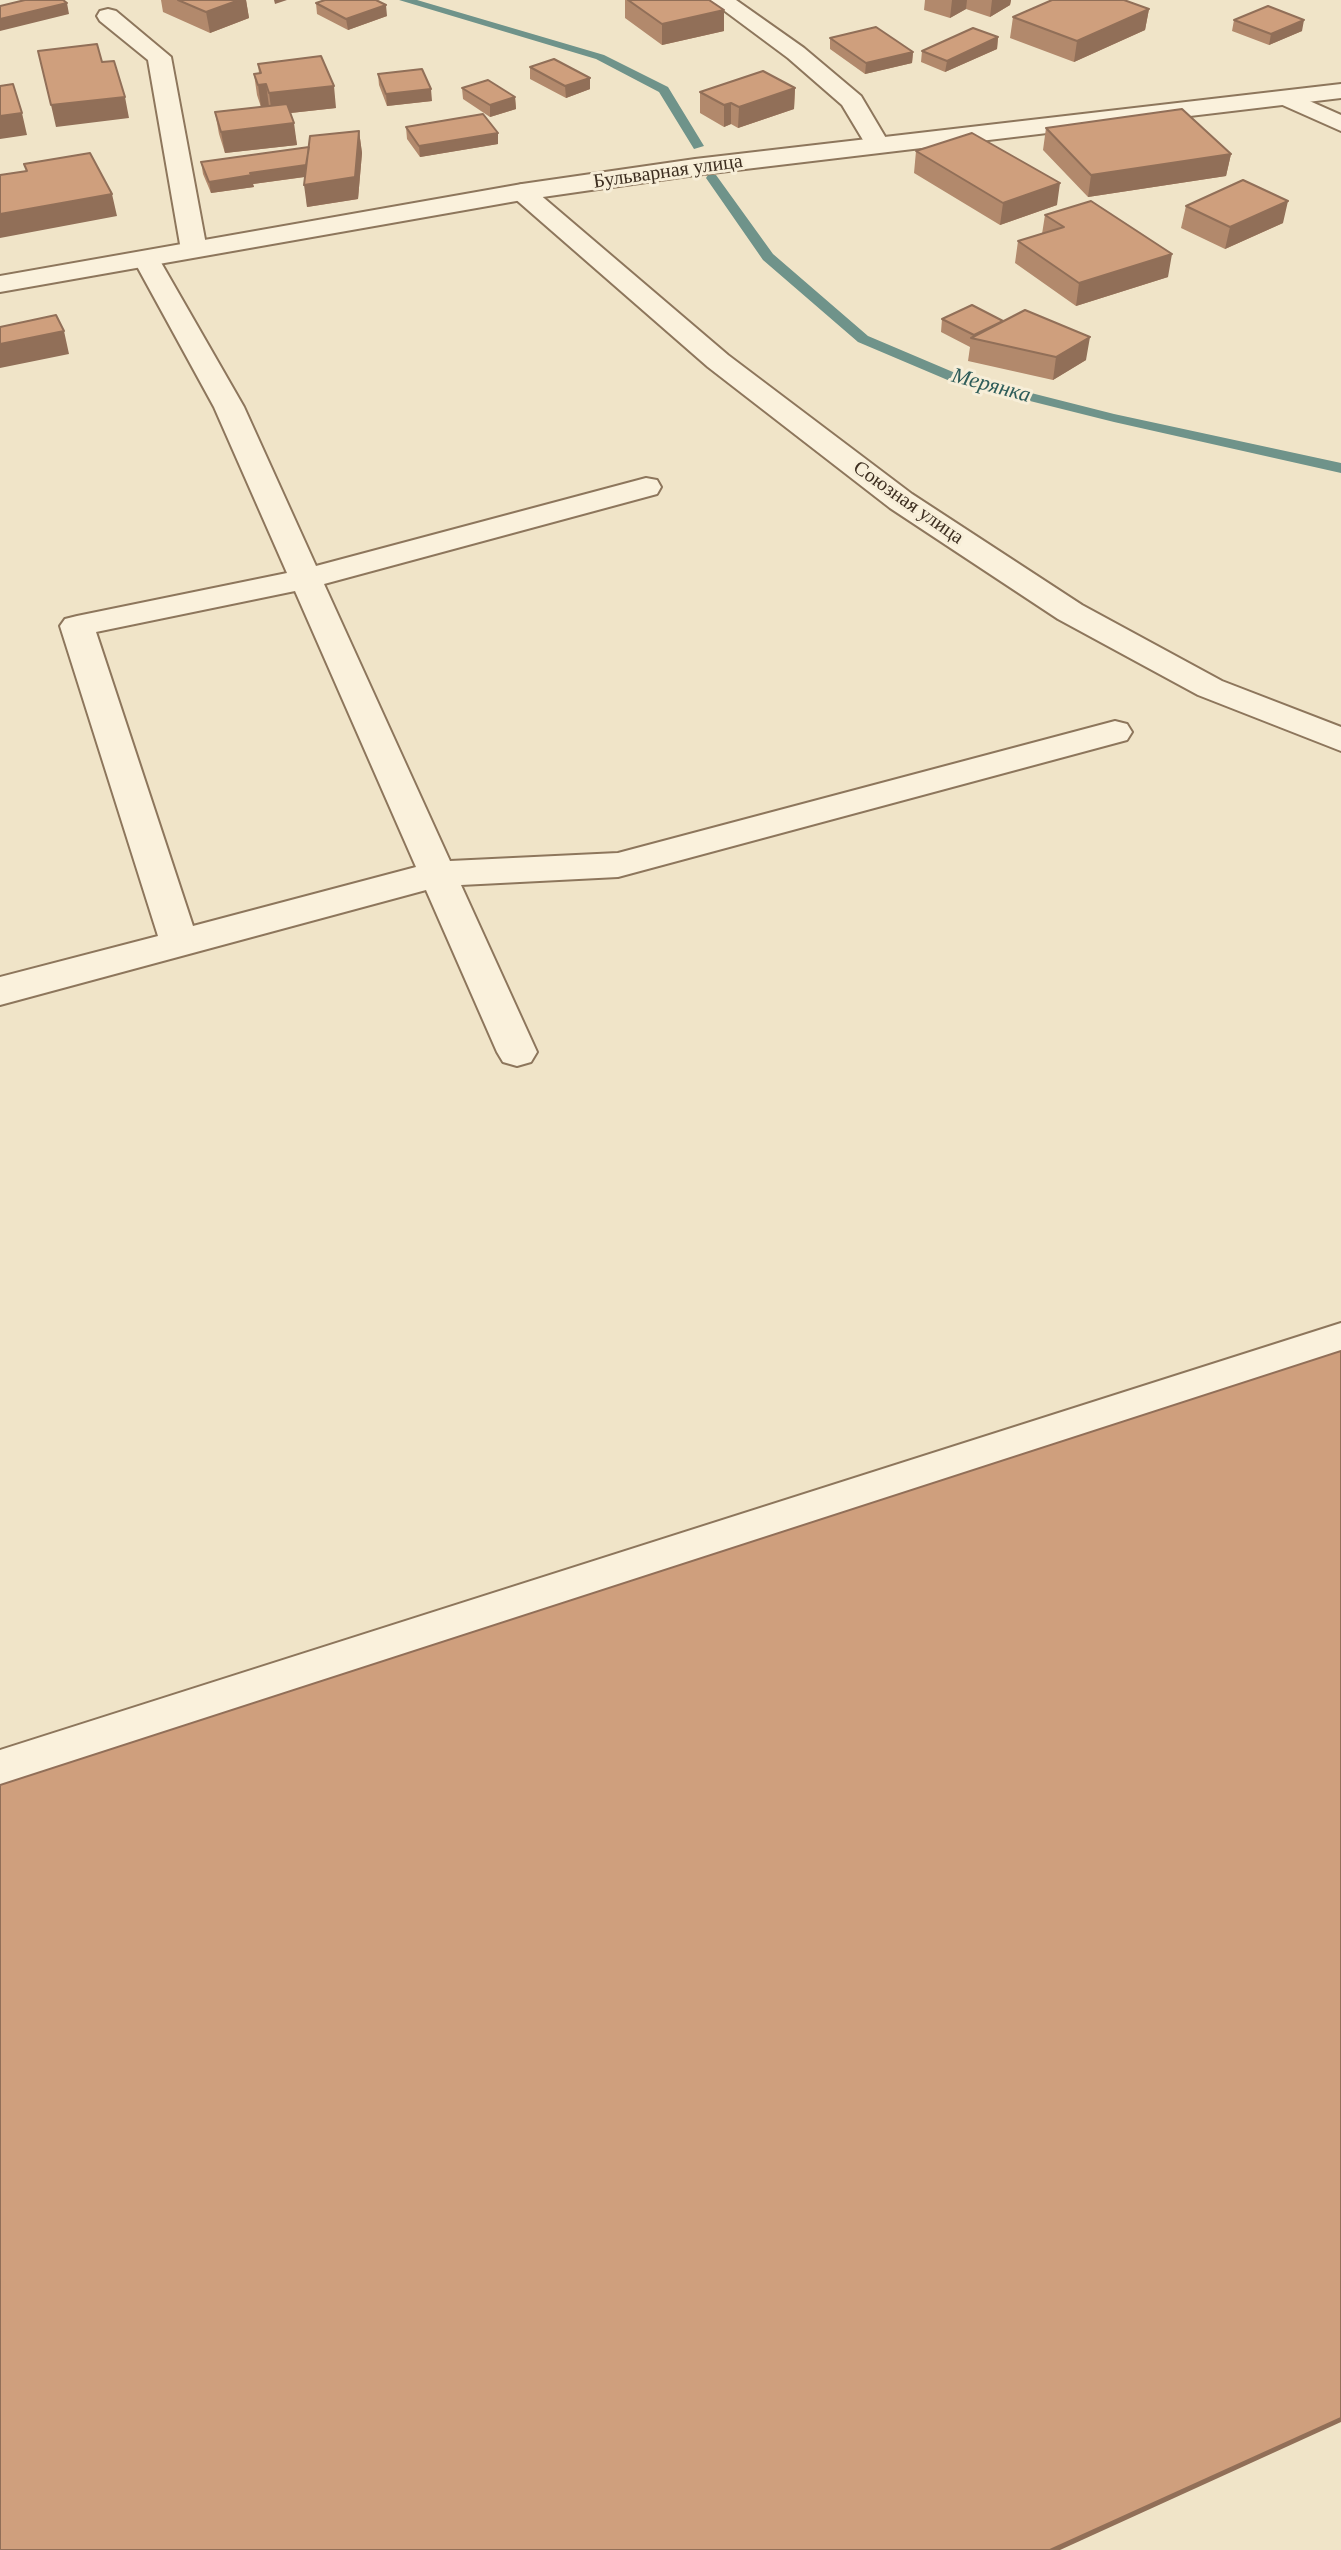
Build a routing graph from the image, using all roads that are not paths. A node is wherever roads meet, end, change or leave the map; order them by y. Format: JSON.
{"nodes":[{"id":1,"x":721,"y":0,"type":"edge"},
{"id":2,"x":108,"y":16,"type":"dead end"},
{"id":3,"x":1341,"y":91,"type":"edge"},
{"id":4,"x":1287,"y":98,"type":"junction"},
{"id":5,"x":1341,"y":124,"type":"edge"},
{"id":6,"x":878,"y":145,"type":"junction"},
{"id":7,"x":522,"y":192,"type":"junction"},
{"id":8,"x":194,"y":250,"type":"junction"},
{"id":9,"x":146,"y":259,"type":"junction"},
{"id":10,"x":0,"y":284,"type":"edge"},
{"id":11,"x":646,"y":487,"type":"dead end"},
{"id":12,"x":306,"y":579,"type":"junction"},
{"id":13,"x":1115,"y":732,"type":"dead end"},
{"id":14,"x":1341,"y":740,"type":"edge"},
{"id":15,"x":438,"y":874,"type":"junction"},
{"id":16,"x":179,"y":943,"type":"junction"},
{"id":17,"x":0,"y":991,"type":"edge"},
{"id":18,"x":517,"y":1052,"type":"dead end"},
{"id":19,"x":1341,"y":1341,"type":"edge"},
{"id":20,"x":0,"y":1775,"type":"edge"}],
"edges":[{"from":1,"to":6,"type":"street"},
{"from":2,"to":8,"type":"street"},
{"from":3,"to":4,"type":"street","name":"Бульварная улица"},
{"from":4,"to":5,"type":"street"},
{"from":4,"to":6,"type":"street","name":"Бульварная улица"},
{"from":6,"to":7,"type":"street","name":"Бульварная улица"},
{"from":7,"to":8,"type":"street","name":"Бульварная улица"},
{"from":7,"to":14,"type":"street","name":"Союзная улица"},
{"from":8,"to":9,"type":"street","name":"Бульварная улица"},
{"from":9,"to":10,"type":"street","name":"Бульварная улица"},
{"from":9,"to":12,"type":"street"},
{"from":11,"to":12,"type":"street"},
{"from":12,"to":15,"type":"street"},
{"from":12,"to":16,"type":"street"},
{"from":13,"to":15,"type":"street"},
{"from":15,"to":16,"type":"street"},
{"from":15,"to":18,"type":"street"},
{"from":16,"to":17,"type":"street"},
{"from":19,"to":20,"type":"street"}]}
